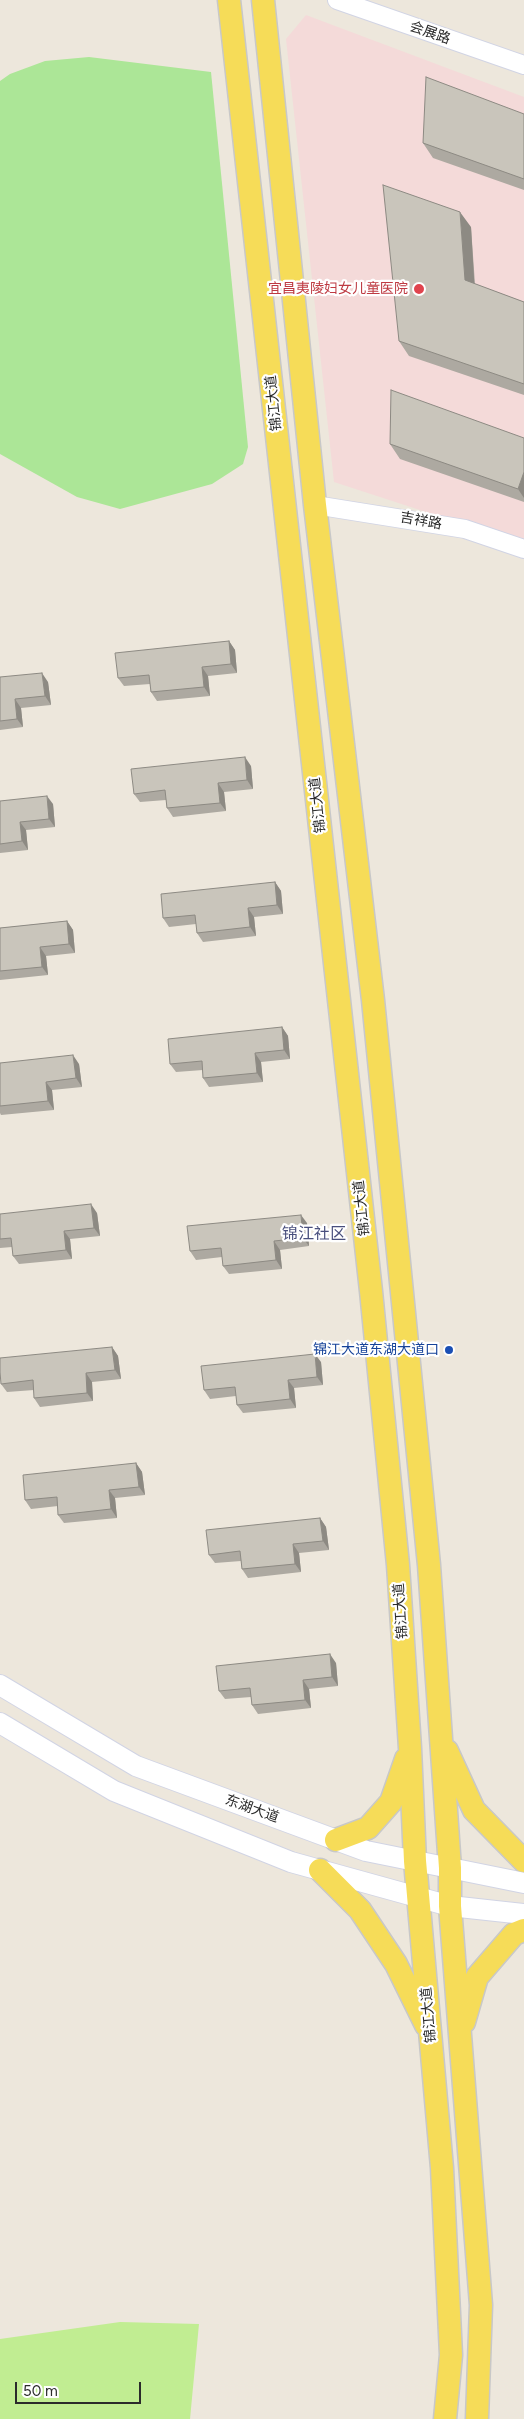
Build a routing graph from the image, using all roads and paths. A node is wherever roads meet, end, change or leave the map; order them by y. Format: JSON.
{"nodes":[{"id":1,"x":229,"y":0,"type":"edge"},
{"id":2,"x":263,"y":0,"type":"edge"},
{"id":3,"x":337,"y":0,"type":"edge"},
{"id":4,"x":524,"y":65,"type":"edge"},
{"id":5,"x":315,"y":505,"type":"junction"},
{"id":6,"x":524,"y":549,"type":"edge"},
{"id":7,"x":0,"y":1685,"type":"edge"},
{"id":8,"x":0,"y":1723,"type":"edge"},
{"id":9,"x":442,"y":1740,"type":"junction"},
{"id":10,"x":410,"y":1748,"type":"junction"},
{"id":11,"x":336,"y":1840,"type":"junction"},
{"id":12,"x":415,"y":1861,"type":"junction"},
{"id":13,"x":524,"y":1861,"type":"edge"},
{"id":14,"x":450,"y":1868,"type":"junction"},
{"id":15,"x":320,"y":1870,"type":"junction"},
{"id":16,"x":524,"y":1883,"type":"edge"},
{"id":17,"x":419,"y":1898,"type":"junction"},
{"id":18,"x":450,"y":1906,"type":"junction"},
{"id":19,"x":524,"y":1914,"type":"edge"},
{"id":20,"x":524,"y":1930,"type":"edge"},
{"id":21,"x":431,"y":2036,"type":"junction"},
{"id":22,"x":460,"y":2038,"type":"junction"},
{"id":23,"x":445,"y":2419,"type":"edge"},
{"id":24,"x":477,"y":2419,"type":"edge"}],
"edges":[{"from":1,"to":10,"type":"main road","name":"锦江大道"},
{"from":2,"to":5,"type":"main road","name":"锦江大道"},
{"from":3,"to":4,"type":"street","name":"会展路"},
{"from":5,"to":6,"type":"street","name":"吉祥路"},
{"from":5,"to":9,"type":"main road","name":"锦江大道"},
{"from":7,"to":11,"type":"main road","name":"东湖大道"},
{"from":8,"to":15,"type":"main road"},
{"from":9,"to":13,"type":"main road"},
{"from":9,"to":14,"type":"main road","name":"锦江大道"},
{"from":10,"to":11,"type":"main road"},
{"from":10,"to":12,"type":"main road","name":"锦江大道"},
{"from":11,"to":12,"type":"main road","name":"东湖大道"},
{"from":12,"to":14,"type":"main road","name":"东湖大道"},
{"from":12,"to":17,"type":"main road","name":"锦江大道"},
{"from":14,"to":16,"type":"main road","name":"东湖大道"},
{"from":14,"to":18,"type":"main road","name":"锦江大道"},
{"from":15,"to":17,"type":"main road"},
{"from":15,"to":21,"type":"main road"},
{"from":17,"to":18,"type":"main road"},
{"from":17,"to":21,"type":"main road","name":"锦江大道"},
{"from":18,"to":19,"type":"main road"},
{"from":18,"to":22,"type":"main road","name":"锦江大道"},
{"from":20,"to":22,"type":"main road"},
{"from":21,"to":23,"type":"main road","name":"锦江大道"},
{"from":22,"to":24,"type":"main road","name":"锦江大道"}]}
